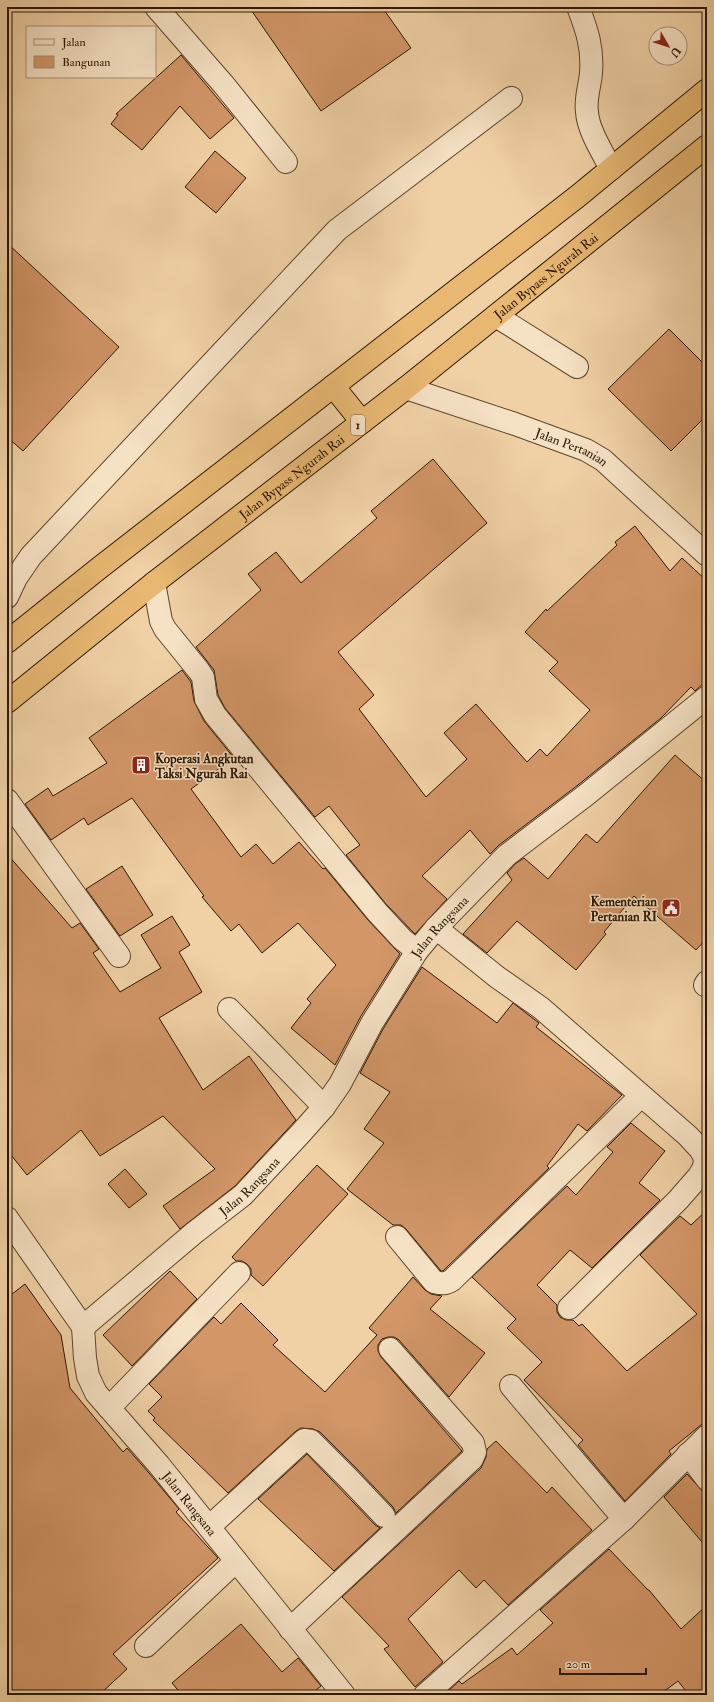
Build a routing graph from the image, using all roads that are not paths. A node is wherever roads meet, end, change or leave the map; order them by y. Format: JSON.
{"nodes":[{"id":1,"x":156,"y":7,"type":"edge"},
{"id":2,"x":578,"y":7,"type":"edge"},
{"id":3,"x":707,"y":90,"type":"edge"},
{"id":4,"x":511,"y":98,"type":"dead end"},
{"id":5,"x":707,"y":146,"type":"edge"},
{"id":6,"x":286,"y":162,"type":"dead end"},
{"id":7,"x":611,"y":169,"type":"junction"},
{"id":8,"x":496,"y":316,"type":"junction"},
{"id":9,"x":577,"y":367,"type":"dead end"},
{"id":10,"x":333,"y":386,"type":"junction"},
{"id":11,"x":406,"y":388,"type":"junction"},
{"id":12,"x":362,"y":422,"type":"junction"},
{"id":13,"x":707,"y":555,"type":"edge"},
{"id":14,"x":154,"y":583,"type":"junction"},
{"id":15,"x":7,"y":597,"type":"edge"},
{"id":16,"x":7,"y":642,"type":"edge"},
{"id":17,"x":707,"y":697,"type":"edge"},
{"id":18,"x":7,"y":702,"type":"edge"},
{"id":19,"x":7,"y":800,"type":"edge"},
{"id":20,"x":436,"y":928,"type":"junction"},
{"id":21,"x":417,"y":951,"type":"junction"},
{"id":22,"x":118,"y":956,"type":"dead end"},
{"id":23,"x":229,"y":1009,"type":"dead end"},
{"id":24,"x":641,"y":1096,"type":"junction"},
{"id":25,"x":324,"y":1107,"type":"junction"},
{"id":26,"x":7,"y":1218,"type":"edge"},
{"id":27,"x":397,"y":1237,"type":"dead end"},
{"id":28,"x":239,"y":1273,"type":"dead end"},
{"id":29,"x":569,"y":1308,"type":"dead end"},
{"id":30,"x":82,"y":1327,"type":"junction"},
{"id":31,"x":390,"y":1349,"type":"dead end"},
{"id":32,"x":511,"y":1386,"type":"dead end"},
{"id":33,"x":109,"y":1408,"type":"junction"},
{"id":34,"x":707,"y":1436,"type":"edge"},
{"id":35,"x":688,"y":1454,"type":"junction"},
{"id":36,"x":707,"y":1479,"type":"edge"},
{"id":37,"x":384,"y":1516,"type":"dead end"},
{"id":38,"x":624,"y":1519,"type":"junction"},
{"id":39,"x":209,"y":1527,"type":"junction"},
{"id":40,"x":236,"y":1561,"type":"junction"},
{"id":41,"x":290,"y":1629,"type":"junction"},
{"id":42,"x":146,"y":1646,"type":"dead end"},
{"id":43,"x":344,"y":1695,"type":"edge"},
{"id":44,"x":425,"y":1695,"type":"edge"}],
"edges":[{"from":1,"to":6,"type":"street"},
{"from":2,"to":7,"type":"street"},
{"from":3,"to":7,"type":"highway"},
{"from":4,"to":15,"type":"street"},
{"from":5,"to":8,"type":"highway","name":"Jalan Bypass Ngurah Rai","number":"1"},
{"from":7,"to":10,"type":"highway"},
{"from":8,"to":9,"type":"street"},
{"from":8,"to":11,"type":"highway","name":"Jalan Bypass Ngurah Rai","number":"1"},
{"from":10,"to":12,"type":"highway"},
{"from":10,"to":16,"type":"highway"},
{"from":11,"to":12,"type":"highway","name":"Jalan Bypass Ngurah Rai","number":"1"},
{"from":11,"to":13,"type":"street","name":"Jalan Pertanian"},
{"from":12,"to":14,"type":"highway","name":"Jalan Bypass Ngurah Rai","number":"1"},
{"from":14,"to":18,"type":"highway","name":"Jalan Bypass Ngurah Rai","number":"1"},
{"from":14,"to":21,"type":"street"},
{"from":17,"to":20,"type":"street","name":"Jalan Rangsana"},
{"from":19,"to":22,"type":"street"},
{"from":20,"to":21,"type":"street","name":"Jalan Rangsana"},
{"from":20,"to":24,"type":"street"},
{"from":21,"to":25,"type":"street","name":"Jalan Rangsana"},
{"from":23,"to":25,"type":"street"},
{"from":24,"to":27,"type":"street"},
{"from":24,"to":29,"type":"street"},
{"from":25,"to":30,"type":"street","name":"Jalan Rangsana"},
{"from":26,"to":30,"type":"street"},
{"from":28,"to":33,"type":"street"},
{"from":30,"to":33,"type":"street","name":"Jalan Rangsana"},
{"from":31,"to":41,"type":"street"},
{"from":32,"to":38,"type":"street"},
{"from":33,"to":39,"type":"street","name":"Jalan Rangsana"},
{"from":34,"to":35,"type":"street"},
{"from":35,"to":36,"type":"street"},
{"from":35,"to":38,"type":"street"},
{"from":37,"to":39,"type":"street"},
{"from":38,"to":44,"type":"street"},
{"from":39,"to":40,"type":"street","name":"Jalan Rangsana"},
{"from":40,"to":41,"type":"street","name":"Jalan Rangsana"},
{"from":40,"to":42,"type":"street"},
{"from":41,"to":43,"type":"street","name":"Jalan Rangsana"}]}
